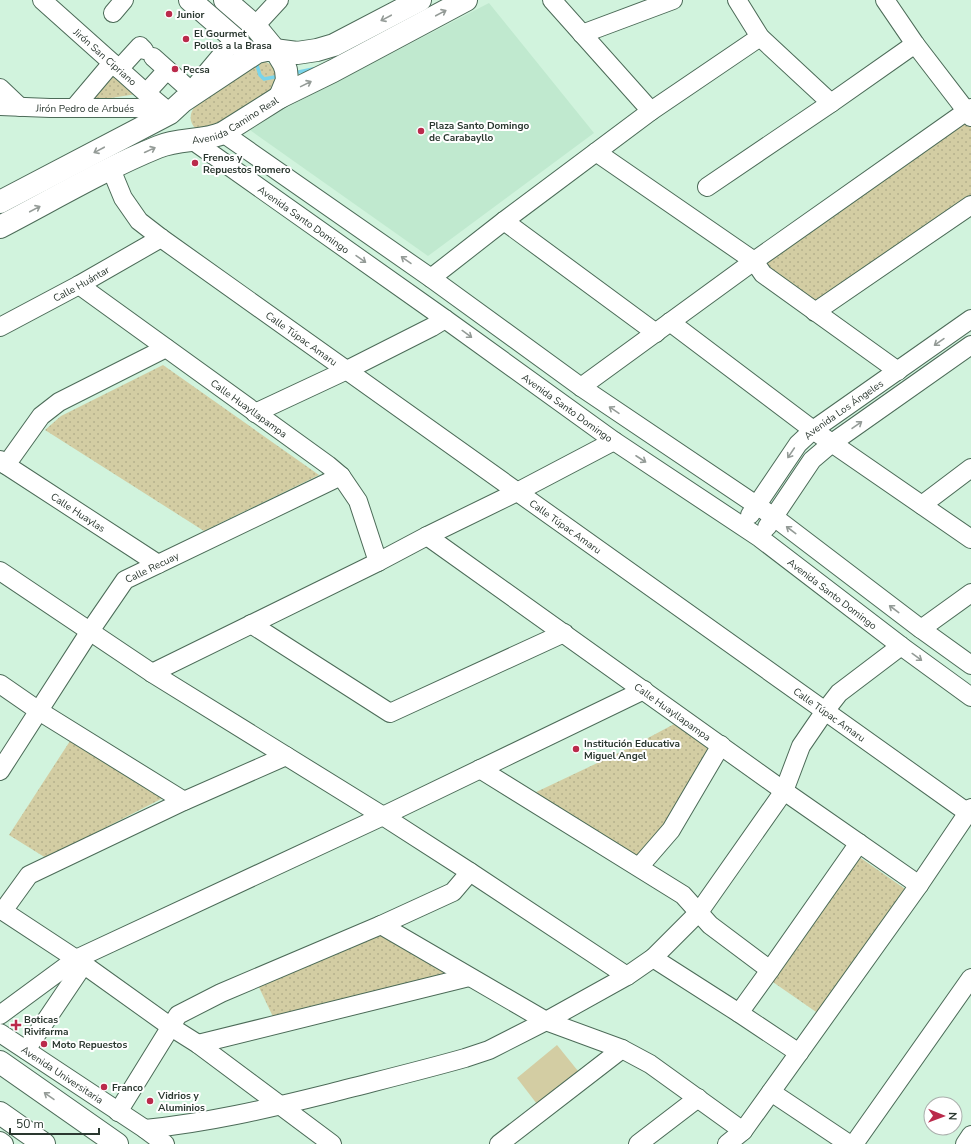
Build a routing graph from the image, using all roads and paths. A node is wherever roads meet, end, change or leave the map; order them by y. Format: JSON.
{"nodes":[{"id":1,"x":42,"y":0,"type":"edge"},
{"id":2,"x":190,"y":0,"type":"edge"},
{"id":3,"x":225,"y":0,"type":"edge"},
{"id":4,"x":279,"y":0,"type":"edge"},
{"id":5,"x":420,"y":0,"type":"edge"},
{"id":6,"x":466,"y":0,"type":"edge"},
{"id":7,"x":552,"y":0,"type":"edge"},
{"id":8,"x":673,"y":0,"type":"edge"},
{"id":9,"x":737,"y":0,"type":"edge"},
{"id":10,"x":885,"y":0,"type":"edge"},
{"id":11,"x":255,"y":26,"type":"junction"},
{"id":12,"x":582,"y":34,"type":"junction"},
{"id":13,"x":760,"y":37,"type":"junction"},
{"id":14,"x":235,"y":39,"type":"junction"},
{"id":15,"x":915,"y":44,"type":"junction"},
{"id":16,"x":274,"y":50,"type":"junction"},
{"id":17,"x":249,"y":56,"type":"junction"},
{"id":18,"x":116,"y":66,"type":"junction"},
{"id":19,"x":168,"y":70,"type":"junction"},
{"id":20,"x":0,"y":88,"type":"edge"},
{"id":21,"x":146,"y":93,"type":"junction"},
{"id":22,"x":280,"y":97,"type":"junction"},
{"id":23,"x":181,"y":102,"type":"junction"},
{"id":24,"x":831,"y":103,"type":"junction"},
{"id":25,"x":0,"y":106,"type":"edge"},
{"id":26,"x":20,"y":107,"type":"junction"},
{"id":27,"x":74,"y":108,"type":"junction"},
{"id":28,"x":651,"y":111,"type":"junction"},
{"id":29,"x":970,"y":112,"type":"edge"},
{"id":30,"x":223,"y":133,"type":"junction"},
{"id":31,"x":192,"y":140,"type":"junction"},
{"id":32,"x":596,"y":152,"type":"junction"},
{"id":33,"x":111,"y":169,"type":"junction"},
{"id":34,"x":707,"y":187,"type":"dead end"},
{"id":35,"x":0,"y":202,"type":"edge"},
{"id":36,"x":971,"y":205,"type":"edge"},
{"id":37,"x":504,"y":221,"type":"junction"},
{"id":38,"x":0,"y":227,"type":"edge"},
{"id":39,"x":161,"y":238,"type":"junction"},
{"id":40,"x":754,"y":261,"type":"junction"},
{"id":41,"x":432,"y":278,"type":"junction"},
{"id":42,"x":80,"y":285,"type":"junction"},
{"id":43,"x":815,"y":312,"type":"junction"},
{"id":44,"x":445,"y":319,"type":"junction"},
{"id":45,"x":971,"y":319,"type":"edge"},
{"id":46,"x":0,"y":328,"type":"edge"},
{"id":47,"x":663,"y":328,"type":"junction"},
{"id":48,"x":971,"y":345,"type":"edge"},
{"id":49,"x":166,"y":348,"type":"junction"},
{"id":50,"x":347,"y":370,"type":"junction"},
{"id":51,"x":898,"y":370,"type":"junction"},
{"id":52,"x":581,"y":387,"type":"junction"},
{"id":53,"x":255,"y":413,"type":"junction"},
{"id":54,"x":813,"y":430,"type":"junction"},
{"id":55,"x":614,"y":441,"type":"junction"},
{"id":56,"x":832,"y":443,"type":"junction"},
{"id":57,"x":3,"y":462,"type":"edge"},
{"id":58,"x":971,"y":468,"type":"edge"},
{"id":59,"x":341,"y":476,"type":"junction"},
{"id":60,"x":517,"y":492,"type":"junction"},
{"id":61,"x":756,"y":505,"type":"junction"},
{"id":62,"x":922,"y":505,"type":"junction"},
{"id":63,"x":774,"y":517,"type":"junction"},
{"id":64,"x":743,"y":526,"type":"junction"},
{"id":65,"x":427,"y":536,"type":"junction"},
{"id":66,"x":760,"y":538,"type":"junction"},
{"id":67,"x":971,"y":539,"type":"edge"},
{"id":68,"x":378,"y":562,"type":"junction"},
{"id":69,"x":158,"y":564,"type":"junction"},
{"id":70,"x":0,"y":571,"type":"edge"},
{"id":71,"x":971,"y":593,"type":"edge"},
{"id":72,"x":251,"y":624,"type":"junction"},
{"id":73,"x":921,"y":629,"type":"junction"},
{"id":74,"x":90,"y":631,"type":"junction"},
{"id":75,"x":564,"y":633,"type":"junction"},
{"id":76,"x":901,"y":646,"type":"junction"},
{"id":77,"x":971,"y":665,"type":"edge"},
{"id":78,"x":152,"y":673,"type":"junction"},
{"id":79,"x":0,"y":684,"type":"edge"},
{"id":80,"x":644,"y":690,"type":"junction"},
{"id":81,"x":971,"y":696,"type":"edge"},
{"id":82,"x":39,"y":711,"type":"junction"},
{"id":83,"x":825,"y":711,"type":"junction"},
{"id":84,"x":721,"y":745,"type":"junction"},
{"id":85,"x":286,"y":756,"type":"junction"},
{"id":86,"x":480,"y":769,"type":"junction"},
{"id":87,"x":0,"y":772,"type":"edge"},
{"id":88,"x":784,"y":791,"type":"junction"},
{"id":89,"x":184,"y":801,"type":"junction"},
{"id":90,"x":970,"y":812,"type":"edge"},
{"id":91,"x":383,"y":816,"type":"junction"},
{"id":92,"x":859,"y":843,"type":"junction"},
{"id":93,"x":639,"y":867,"type":"junction"},
{"id":94,"x":470,"y":872,"type":"junction"},
{"id":95,"x":919,"y":885,"type":"junction"},
{"id":96,"x":2,"y":910,"type":"edge"},
{"id":97,"x":699,"y":912,"type":"junction"},
{"id":98,"x":381,"y":925,"type":"junction"},
{"id":99,"x":653,"y":958,"type":"junction"},
{"id":100,"x":80,"y":961,"type":"junction"},
{"id":101,"x":770,"y":970,"type":"junction"},
{"id":102,"x":469,"y":976,"type":"junction"},
{"id":103,"x":627,"y":976,"type":"junction"},
{"id":104,"x":971,"y":978,"type":"edge"},
{"id":105,"x":739,"y":1013,"type":"junction"},
{"id":106,"x":0,"y":1015,"type":"edge"},
{"id":107,"x":546,"y":1021,"type":"junction"},
{"id":108,"x":171,"y":1027,"type":"junction"},
{"id":109,"x":0,"y":1033,"type":"edge"},
{"id":110,"x":198,"y":1044,"type":"junction"},
{"id":111,"x":622,"y":1049,"type":"junction"},
{"id":112,"x":26,"y":1050,"type":"junction"},
{"id":113,"x":798,"y":1053,"type":"junction"},
{"id":114,"x":0,"y":1062,"type":"edge"},
{"id":115,"x":771,"y":1092,"type":"junction"},
{"id":116,"x":698,"y":1098,"type":"junction"},
{"id":117,"x":280,"y":1106,"type":"junction"},
{"id":118,"x":118,"y":1112,"type":"junction"},
{"id":119,"x":0,"y":1113,"type":"edge"},
{"id":120,"x":145,"y":1129,"type":"junction"},
{"id":121,"x":743,"y":1131,"type":"junction"},
{"id":122,"x":971,"y":1135,"type":"edge"},
{"id":123,"x":0,"y":1141,"type":"edge"},
{"id":124,"x":4,"y":1144,"type":"edge"},
{"id":125,"x":44,"y":1144,"type":"edge"},
{"id":126,"x":117,"y":1144,"type":"edge"},
{"id":127,"x":165,"y":1144,"type":"edge"},
{"id":128,"x":332,"y":1144,"type":"edge"},
{"id":129,"x":499,"y":1144,"type":"edge"},
{"id":130,"x":638,"y":1144,"type":"edge"},
{"id":131,"x":727,"y":1144,"type":"edge"},
{"id":132,"x":849,"y":1144,"type":"edge"},
{"id":133,"x":854,"y":1144,"type":"edge"},
{"id":134,"x":965,"y":1144,"type":"edge"}],
"edges":[{"from":1,"to":18,"type":"street","name":"Jirón San Cipriano"},
{"from":2,"to":14,"type":"main road"},
{"from":3,"to":11,"type":"main road"},
{"from":4,"to":11,"type":"street"},
{"from":5,"to":16,"type":"main road","one_way":true},
{"from":22,"to":6,"type":"main road","name":"Avenida Camino Real","one_way":true},
{"from":7,"to":12,"type":"street"},
{"from":8,"to":12,"type":"street"},
{"from":9,"to":13,"type":"street"},
{"from":10,"to":15,"type":"street"},
{"from":11,"to":16,"type":"main road"},
{"from":12,"to":28,"type":"street"},
{"from":13,"to":24,"type":"street"},
{"from":13,"to":28,"type":"street"},
{"from":14,"to":17,"type":"main road"},
{"from":14,"to":23,"type":"street"},
{"from":15,"to":24,"type":"street"},
{"from":15,"to":29,"type":"street"},
{"from":16,"to":17,"type":"main road"},
{"from":16,"to":22,"type":"main road"},
{"from":17,"to":23,"type":"main road"},
{"from":18,"to":19,"type":"street"},
{"from":18,"to":21,"type":"street","name":"Jirón San Cipriano"},
{"from":18,"to":27,"type":"street"},
{"from":19,"to":21,"type":"street"},
{"from":19,"to":23,"type":"street"},
{"from":20,"to":26,"type":"street"},
{"from":21,"to":23,"type":"street","name":"Jirón San Cipriano"},
{"from":22,"to":30,"type":"main road","name":"Avenida Camino Real"},
{"from":23,"to":27,"type":"street","name":"Jirón Pedro de Arbués"},
{"from":23,"to":31,"type":"main road","name":"Avenida Santo Domingo"},
{"from":23,"to":35,"type":"main road","one_way":true},
{"from":24,"to":34,"type":"street"},
{"from":25,"to":26,"type":"street","name":"Jirón Pedro de Arbués"},
{"from":26,"to":27,"type":"street","name":"Jirón Pedro de Arbués"},
{"from":28,"to":32,"type":"street"},
{"from":29,"to":40,"type":"street"},
{"from":30,"to":31,"type":"main road","name":"Avenida Camino Real"},
{"from":41,"to":30,"type":"street","one_way":true},
{"from":33,"to":31,"type":"main road","name":"Avenida Camino Real","one_way":true},
{"from":31,"to":44,"type":"street","name":"Avenida Santo Domingo","one_way":true},
{"from":32,"to":37,"type":"street"},
{"from":32,"to":40,"type":"street"},
{"from":38,"to":33,"type":"main road","name":"Avenida Camino Real","one_way":true},
{"from":33,"to":39,"type":"street","name":"Calle Túpac Amaru"},
{"from":36,"to":43,"type":"street"},
{"from":37,"to":41,"type":"street"},
{"from":37,"to":47,"type":"street"},
{"from":39,"to":42,"type":"street","name":"Calle Huántar"},
{"from":39,"to":50,"type":"street","name":"Calle Túpac Amaru"},
{"from":40,"to":43,"type":"street"},
{"from":40,"to":47,"type":"street"},
{"from":41,"to":52,"type":"street"},
{"from":42,"to":46,"type":"street","name":"Calle Huántar"},
{"from":42,"to":49,"type":"street","name":"Calle Huayllapampa"},
{"from":43,"to":51,"type":"street"},
{"from":44,"to":50,"type":"street"},
{"from":44,"to":55,"type":"street","name":"Avenida Santo Domingo","one_way":true},
{"from":45,"to":51,"type":"street","name":"Avenida Los Ángeles","one_way":true},
{"from":47,"to":52,"type":"street"},
{"from":47,"to":54,"type":"street"},
{"from":56,"to":48,"type":"street","name":"Avenida Los Ángeles","one_way":true},
{"from":49,"to":53,"type":"street","name":"Calle Huayllapampa"},
{"from":49,"to":57,"type":"street"},
{"from":50,"to":53,"type":"street"},
{"from":50,"to":60,"type":"street","name":"Calle Túpac Amaru"},
{"from":51,"to":54,"type":"street","name":"Avenida Los Ángeles"},
{"from":61,"to":52,"type":"street","one_way":true},
{"from":53,"to":59,"type":"street","name":"Calle Huayllapampa"},
{"from":54,"to":56,"type":"street"},
{"from":54,"to":61,"type":"street","name":"Avenida Los Ángeles","one_way":true},
{"from":55,"to":60,"type":"street"},
{"from":55,"to":64,"type":"street","name":"Avenida Santo Domingo","one_way":true},
{"from":56,"to":62,"type":"street"},
{"from":56,"to":63,"type":"street","name":"Avenida Los Ángeles"},
{"from":57,"to":69,"type":"street","name":"Calle Huaylas"},
{"from":58,"to":62,"type":"street"},
{"from":59,"to":68,"type":"street","name":"Calle Huayllapampa"},
{"from":59,"to":69,"type":"street","name":"Calle Recuay"},
{"from":60,"to":65,"type":"street"},
{"from":60,"to":83,"type":"street","name":"Calle Túpac Amaru"},
{"from":61,"to":63,"type":"street"},
{"from":61,"to":64,"type":"street","name":"Avenida Los Ángeles"},
{"from":62,"to":67,"type":"street"},
{"from":63,"to":66,"type":"street","name":"Avenida Los Ángeles"},
{"from":73,"to":63,"type":"street","one_way":true},
{"from":64,"to":66,"type":"street","name":"Avenida Santo Domingo"},
{"from":65,"to":68,"type":"street"},
{"from":65,"to":75,"type":"street","name":"Calle Huayllapampa"},
{"from":66,"to":76,"type":"street","name":"Avenida Santo Domingo"},
{"from":68,"to":72,"type":"street"},
{"from":69,"to":74,"type":"street","name":"Calle Recuay"},
{"from":70,"to":74,"type":"street"},
{"from":71,"to":73,"type":"street"},
{"from":72,"to":75,"type":"street"},
{"from":72,"to":78,"type":"street"},
{"from":73,"to":77,"type":"street"},
{"from":74,"to":78,"type":"street"},
{"from":74,"to":82,"type":"street","name":"Calle Recuay"},
{"from":75,"to":80,"type":"street","name":"Calle Huayllapampa"},
{"from":76,"to":81,"type":"street","name":"Avenida Santo Domingo","one_way":true},
{"from":76,"to":83,"type":"street"},
{"from":78,"to":85,"type":"street"},
{"from":79,"to":82,"type":"street"},
{"from":80,"to":84,"type":"street","name":"Calle Huayllapampa"},
{"from":80,"to":86,"type":"street"},
{"from":82,"to":87,"type":"street","name":"Calle Recuay"},
{"from":82,"to":89,"type":"street"},
{"from":83,"to":88,"type":"street"},
{"from":83,"to":90,"type":"street","name":"Calle Túpac Amaru"},
{"from":84,"to":88,"type":"street","name":"Calle Huayllapampa"},
{"from":84,"to":93,"type":"street"},
{"from":85,"to":89,"type":"street"},
{"from":85,"to":91,"type":"street"},
{"from":86,"to":91,"type":"street"},
{"from":86,"to":93,"type":"street"},
{"from":88,"to":92,"type":"street","name":"Calle Huayllapampa"},
{"from":88,"to":97,"type":"street"},
{"from":89,"to":96,"type":"street"},
{"from":90,"to":95,"type":"street"},
{"from":91,"to":94,"type":"street"},
{"from":91,"to":100,"type":"street"},
{"from":92,"to":95,"type":"street","name":"Calle Huayllapampa"},
{"from":92,"to":101,"type":"street"},
{"from":93,"to":97,"type":"street"},
{"from":94,"to":98,"type":"street"},
{"from":94,"to":103,"type":"street"},
{"from":95,"to":113,"type":"street"},
{"from":96,"to":100,"type":"street"},
{"from":97,"to":99,"type":"street"},
{"from":97,"to":101,"type":"street"},
{"from":98,"to":102,"type":"street"},
{"from":98,"to":108,"type":"street"},
{"from":99,"to":103,"type":"street"},
{"from":99,"to":105,"type":"street"},
{"from":100,"to":106,"type":"street"},
{"from":100,"to":108,"type":"street"},
{"from":100,"to":112,"type":"street"},
{"from":101,"to":105,"type":"street"},
{"from":102,"to":107,"type":"street"},
{"from":102,"to":110,"type":"street"},
{"from":103,"to":107,"type":"street"},
{"from":104,"to":133,"type":"street"},
{"from":105,"to":113,"type":"street"},
{"from":107,"to":111,"type":"street"},
{"from":107,"to":117,"type":"street"},
{"from":108,"to":110,"type":"street"},
{"from":108,"to":118,"type":"street"},
{"from":109,"to":112,"type":"street","name":"Avenida Universitaria"},
{"from":110,"to":117,"type":"street"},
{"from":111,"to":116,"type":"street"},
{"from":111,"to":129,"type":"street"},
{"from":112,"to":118,"type":"street","name":"Avenida Universitaria"},
{"from":113,"to":115,"type":"street"},
{"from":126,"to":114,"type":"main road","one_way":true},
{"from":115,"to":121,"type":"street"},
{"from":115,"to":132,"type":"street"},
{"from":116,"to":121,"type":"street"},
{"from":116,"to":130,"type":"street"},
{"from":117,"to":120,"type":"street"},
{"from":117,"to":128,"type":"street"},
{"from":118,"to":120,"type":"street","name":"Avenida Universitaria"},
{"from":119,"to":125,"type":"main road"},
{"from":120,"to":127,"type":"street","name":"Avenida Universitaria"},
{"from":121,"to":131,"type":"street"},
{"from":122,"to":134,"type":"street"},
{"from":123,"to":124,"type":"street"}]}
